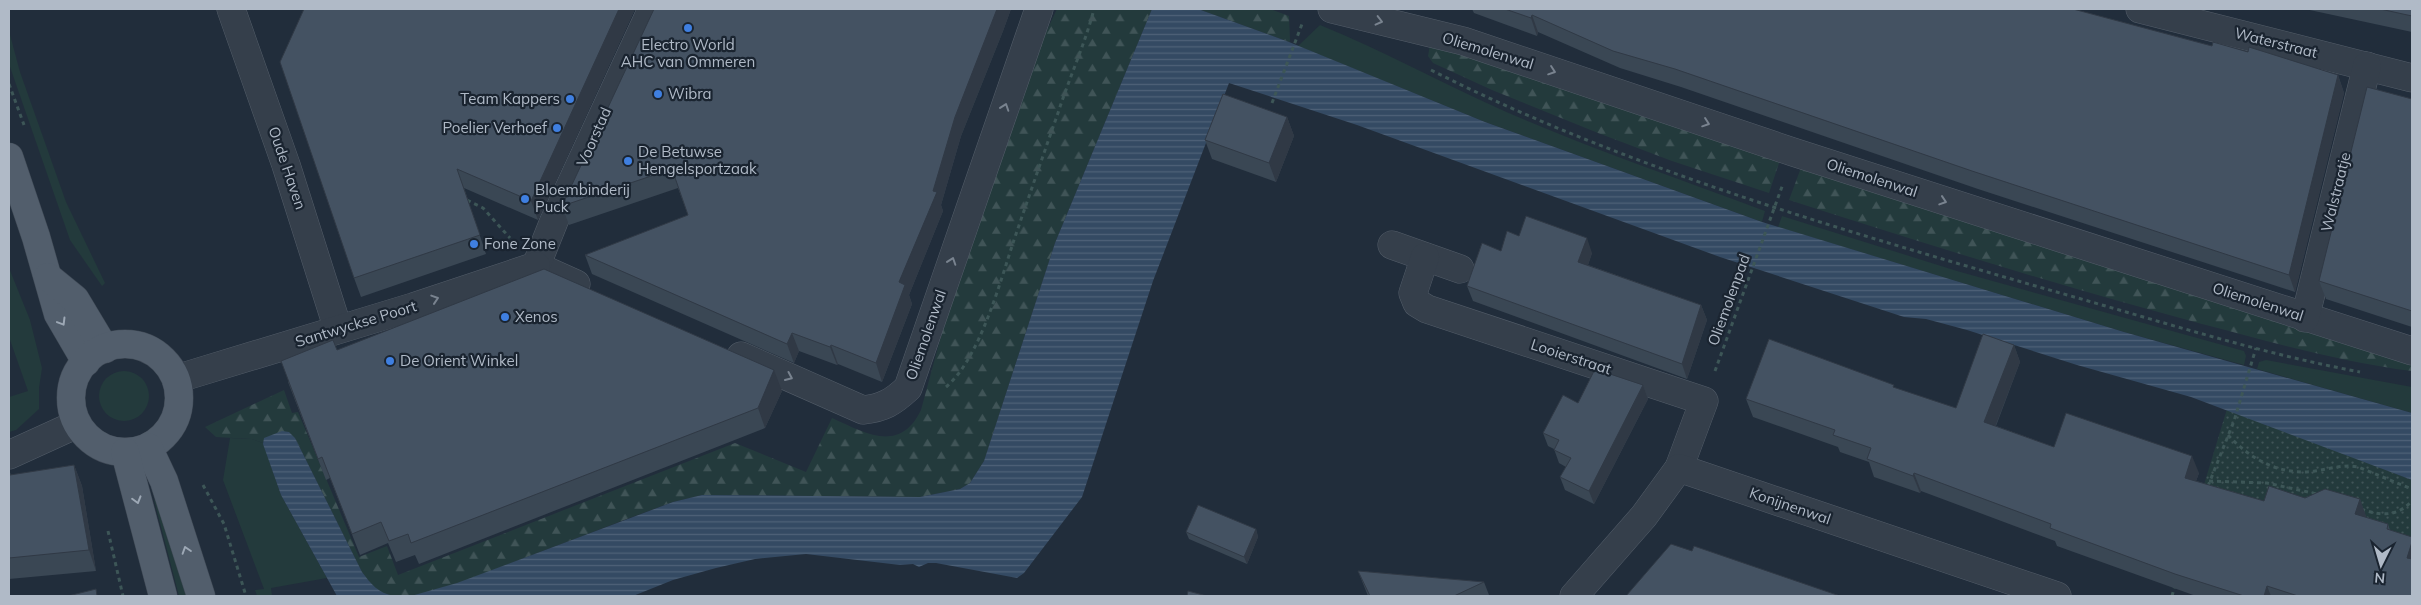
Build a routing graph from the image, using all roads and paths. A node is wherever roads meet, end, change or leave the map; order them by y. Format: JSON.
{"nodes":[{"id":1,"x":652,"y":9,"type":"edge"},
{"id":2,"x":1039,"y":9,"type":"edge"},
{"id":3,"x":1094,"y":9,"type":"edge"},
{"id":4,"x":1332,"y":9,"type":"edge"},
{"id":5,"x":2140,"y":9,"type":"edge"},
{"id":6,"x":234,"y":11,"type":"edge"},
{"id":7,"x":1298,"y":36,"type":"dead end"},
{"id":8,"x":2367,"y":66,"type":"junction"},
{"id":9,"x":1424,"y":67,"type":"dead end"},
{"id":10,"x":2412,"y":78,"type":"edge"},
{"id":11,"x":1272,"y":103,"type":"dead end"},
{"id":12,"x":9,"y":157,"type":"edge"},
{"id":13,"x":466,"y":200,"type":"edge"},
{"id":14,"x":1775,"y":207,"type":"junction"},
{"id":15,"x":1392,"y":246,"type":"dead end"},
{"id":16,"x":1425,"y":257,"type":"junction"},
{"id":17,"x":536,"y":266,"type":"junction"},
{"id":18,"x":1460,"y":269,"type":"dead end"},
{"id":19,"x":599,"y":294,"type":"edge"},
{"id":20,"x":2304,"y":318,"type":"junction"},
{"id":21,"x":338,"y":330,"type":"junction"},
{"id":22,"x":717,"y":346,"type":"edge"},
{"id":23,"x":2256,"y":348,"type":"junction"},
{"id":24,"x":2412,"y":351,"type":"edge"},
{"id":25,"x":96,"y":355,"type":"junction"},
{"id":26,"x":2363,"y":373,"type":"dead end"},
{"id":27,"x":176,"y":379,"type":"junction"},
{"id":28,"x":894,"y":401,"type":"junction"},
{"id":29,"x":1704,"y":401,"type":"junction"},
{"id":30,"x":77,"y":424,"type":"junction"},
{"id":31,"x":2228,"y":435,"type":"junction"},
{"id":32,"x":136,"y":450,"type":"junction"},
{"id":33,"x":9,"y":455,"type":"edge"},
{"id":34,"x":1679,"y":468,"type":"junction"},
{"id":35,"x":199,"y":478,"type":"dead end"},
{"id":36,"x":2209,"y":481,"type":"junction"},
{"id":37,"x":2412,"y":489,"type":"edge"},
{"id":38,"x":2206,"y":490,"type":"edge"},
{"id":39,"x":2324,"y":496,"type":"edge"},
{"id":40,"x":2412,"y":501,"type":"edge"},
{"id":41,"x":2352,"y":506,"type":"edge"},
{"id":42,"x":2176,"y":581,"type":"edge"},
{"id":43,"x":163,"y":596,"type":"edge"},
{"id":44,"x":201,"y":596,"type":"edge"},
{"id":45,"x":246,"y":596,"type":"edge"},
{"id":46,"x":1574,"y":596,"type":"edge"},
{"id":47,"x":2057,"y":596,"type":"edge"},
{"id":48,"x":2172,"y":596,"type":"edge"}],
"edges":[{"from":1,"to":17,"type":"street","name":"Voorstad"},
{"from":28,"to":2,"type":"street","name":"Oliemolenwal","one_way":true},
{"from":3,"to":28,"type":"path"},
{"from":4,"to":20,"type":"street","name":"Oliemolenwal","one_way":true},
{"from":5,"to":8,"type":"street","name":"Waterstraat"},
{"from":6,"to":21,"type":"street","name":"Oude Haven"},
{"from":7,"to":11,"type":"path"},
{"from":8,"to":10,"type":"street","name":"Waterstraat"},
{"from":8,"to":20,"type":"street","name":"Walstraatje"},
{"from":9,"to":14,"type":"path"},
{"from":12,"to":25,"type":"main road"},
{"from":13,"to":17,"type":"path"},
{"from":14,"to":23,"type":"path"},
{"from":14,"to":29,"type":"path","name":"Oliemolenpad"},
{"from":15,"to":16,"type":"street"},
{"from":16,"to":18,"type":"street"},
{"from":16,"to":29,"type":"street","name":"Looierstraat"},
{"from":17,"to":19,"type":"street"},
{"from":21,"to":17,"type":"street","name":"Santwyckse Poort","one_way":true},
{"from":20,"to":24,"type":"street","name":"Oliemolenwal"},
{"from":21,"to":27,"type":"street","name":"Santwyckse Poort"},
{"from":22,"to":28,"type":"street","name":"Oliemolenwal","one_way":true},
{"from":23,"to":26,"type":"path"},
{"from":23,"to":31,"type":"path"},
{"from":25,"to":27,"type":"main road"},
{"from":25,"to":30,"type":"main road"},
{"from":27,"to":32,"type":"main road"},
{"from":29,"to":34,"type":"street"},
{"from":30,"to":32,"type":"main road"},
{"from":30,"to":33,"type":"street"},
{"from":31,"to":36,"type":"path"},
{"from":31,"to":37,"type":"path"},
{"from":32,"to":43,"type":"main road","one_way":true},
{"from":44,"to":32,"type":"main road","one_way":true},
{"from":34,"to":46,"type":"street"},
{"from":34,"to":47,"type":"street","name":"Konijnenwal"},
{"from":35,"to":45,"type":"path"},
{"from":36,"to":38,"type":"path"},
{"from":36,"to":39,"type":"path"},
{"from":40,"to":41,"type":"path"},
{"from":42,"to":48,"type":"path"}]}
